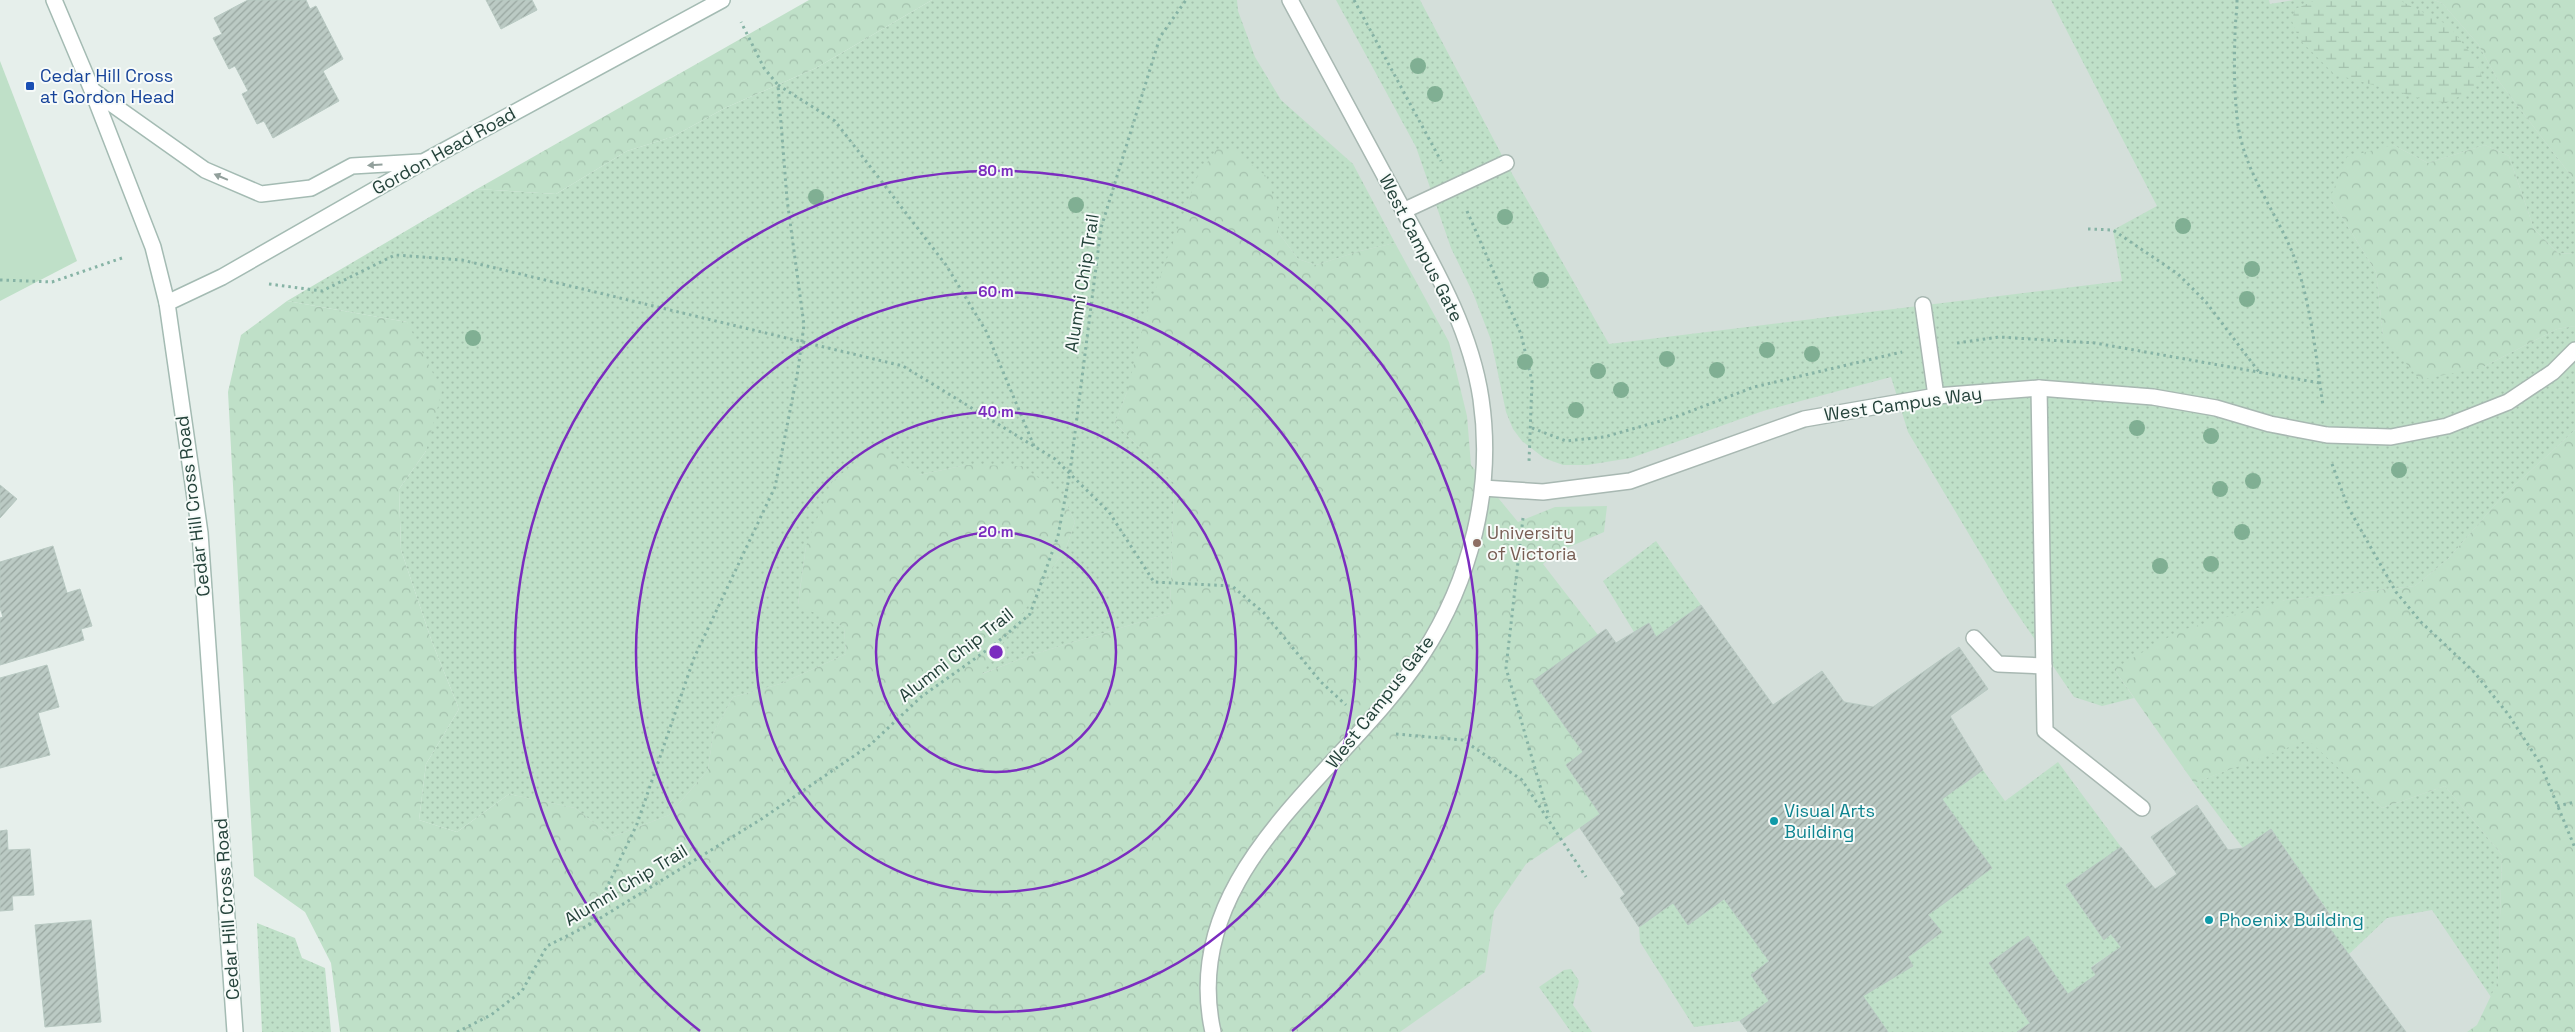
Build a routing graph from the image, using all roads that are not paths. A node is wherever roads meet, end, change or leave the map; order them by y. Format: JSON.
{"nodes":[{"id":1,"x":54,"y":0,"type":"edge"},
{"id":2,"x":722,"y":0,"type":"edge"},
{"id":3,"x":1290,"y":0,"type":"edge"},
{"id":4,"x":92,"y":90,"type":"junction"},
{"id":5,"x":423,"y":162,"type":"junction"},
{"id":6,"x":1506,"y":163,"type":"dead end"},
{"id":7,"x":1403,"y":211,"type":"junction"},
{"id":8,"x":167,"y":303,"type":"junction"},
{"id":9,"x":1923,"y":305,"type":"dead end"},
{"id":10,"x":2575,"y":350,"type":"edge"},
{"id":11,"x":2039,"y":388,"type":"junction"},
{"id":12,"x":1936,"y":396,"type":"junction"},
{"id":13,"x":1483,"y":488,"type":"junction"},
{"id":14,"x":1974,"y":638,"type":"dead end"},
{"id":15,"x":2044,"y":666,"type":"junction"},
{"id":16,"x":2142,"y":808,"type":"dead end"},
{"id":17,"x":235,"y":1032,"type":"edge"},
{"id":18,"x":1213,"y":1032,"type":"edge"}],
"edges":[{"from":1,"to":4,"type":"street","name":"Cedar Hill Cross Road"},
{"from":2,"to":5,"type":"street","name":"Gordon Head Road"},
{"from":3,"to":7,"type":"street","name":"West Campus Gate"},
{"from":5,"to":4,"type":"street","one_way":true},
{"from":4,"to":8,"type":"street","name":"Cedar Hill Cross Road"},
{"from":5,"to":8,"type":"street","name":"Gordon Head Road"},
{"from":6,"to":7,"type":"street"},
{"from":7,"to":13,"type":"street","name":"West Campus Gate"},
{"from":8,"to":17,"type":"street","name":"Cedar Hill Cross Road"},
{"from":9,"to":12,"type":"street"},
{"from":10,"to":11,"type":"street","name":"West Campus Way"},
{"from":11,"to":12,"type":"street","name":"West Campus Way"},
{"from":11,"to":15,"type":"street"},
{"from":12,"to":13,"type":"street","name":"West Campus Way"},
{"from":13,"to":18,"type":"street","name":"West Campus Gate"},
{"from":14,"to":15,"type":"street"},
{"from":15,"to":16,"type":"street"}]}
